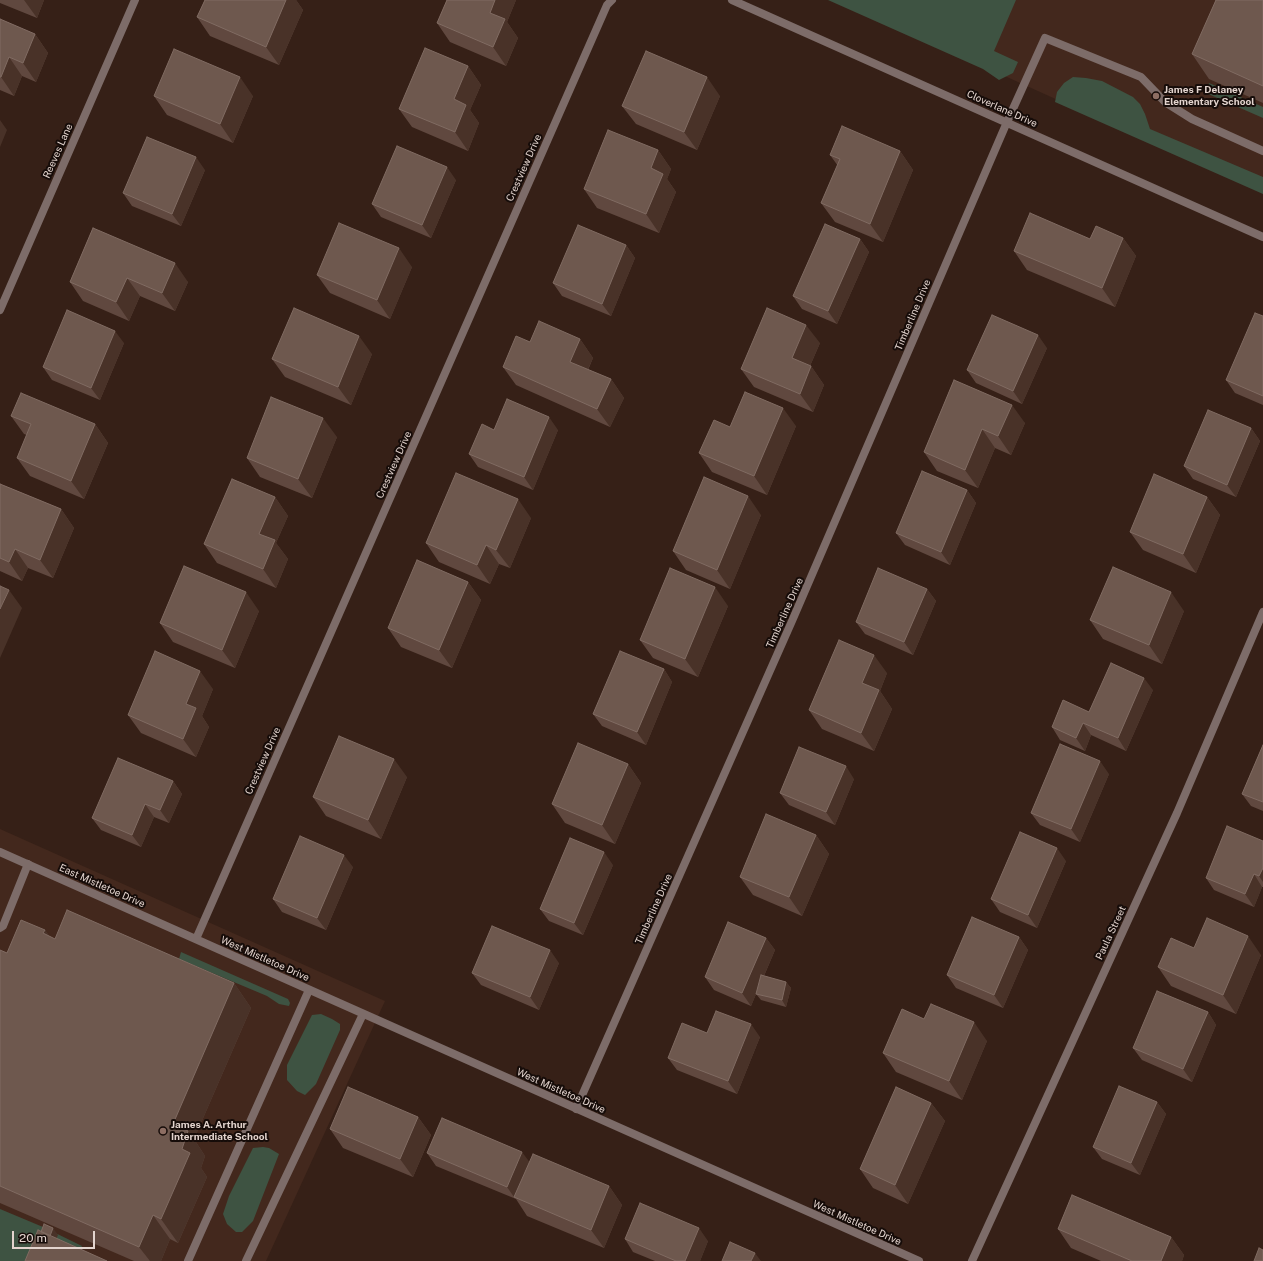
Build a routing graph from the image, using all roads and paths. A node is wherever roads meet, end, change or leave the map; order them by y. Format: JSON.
{"nodes":[{"id":1,"x":135,"y":0,"type":"edge"},
{"id":2,"x":612,"y":0,"type":"edge"},
{"id":3,"x":732,"y":0,"type":"edge"},
{"id":4,"x":1007,"y":122,"type":"junction"},
{"id":5,"x":1263,"y":151,"type":"edge"},
{"id":6,"x":1263,"y":237,"type":"edge"},
{"id":7,"x":0,"y":310,"type":"edge"},
{"id":8,"x":1263,"y":612,"type":"edge"},
{"id":9,"x":0,"y":852,"type":"edge"},
{"id":10,"x":28,"y":864,"type":"junction"},
{"id":11,"x":0,"y":928,"type":"edge"},
{"id":12,"x":196,"y":939,"type":"junction"},
{"id":13,"x":309,"y":990,"type":"junction"},
{"id":14,"x":363,"y":1014,"type":"junction"},
{"id":15,"x":576,"y":1109,"type":"junction"},
{"id":16,"x":188,"y":1261,"type":"edge"},
{"id":17,"x":246,"y":1261,"type":"edge"},
{"id":18,"x":918,"y":1261,"type":"edge"},
{"id":19,"x":972,"y":1261,"type":"edge"}],
"edges":[{"from":1,"to":7,"type":"street","name":"Reeves Lane"},
{"from":2,"to":12,"type":"street","name":"Crestview Drive"},
{"from":3,"to":4,"type":"street","name":"Cloverlane Drive"},
{"from":4,"to":5,"type":"street","name":"Timberline Drive"},
{"from":4,"to":6,"type":"street","name":"Cloverlane Drive"},
{"from":4,"to":15,"type":"street","name":"Timberline Drive"},
{"from":8,"to":19,"type":"street","name":"Paula Street"},
{"from":9,"to":10,"type":"street","name":"East Mistletoe Drive"},
{"from":10,"to":11,"type":"street"},
{"from":10,"to":12,"type":"street","name":"East Mistletoe Drive"},
{"from":12,"to":13,"type":"street","name":"West Mistletoe Drive"},
{"from":13,"to":14,"type":"street","name":"West Mistletoe Drive"},
{"from":13,"to":16,"type":"street"},
{"from":14,"to":15,"type":"street","name":"West Mistletoe Drive"},
{"from":14,"to":17,"type":"street"},
{"from":15,"to":18,"type":"street","name":"West Mistletoe Drive"}]}
